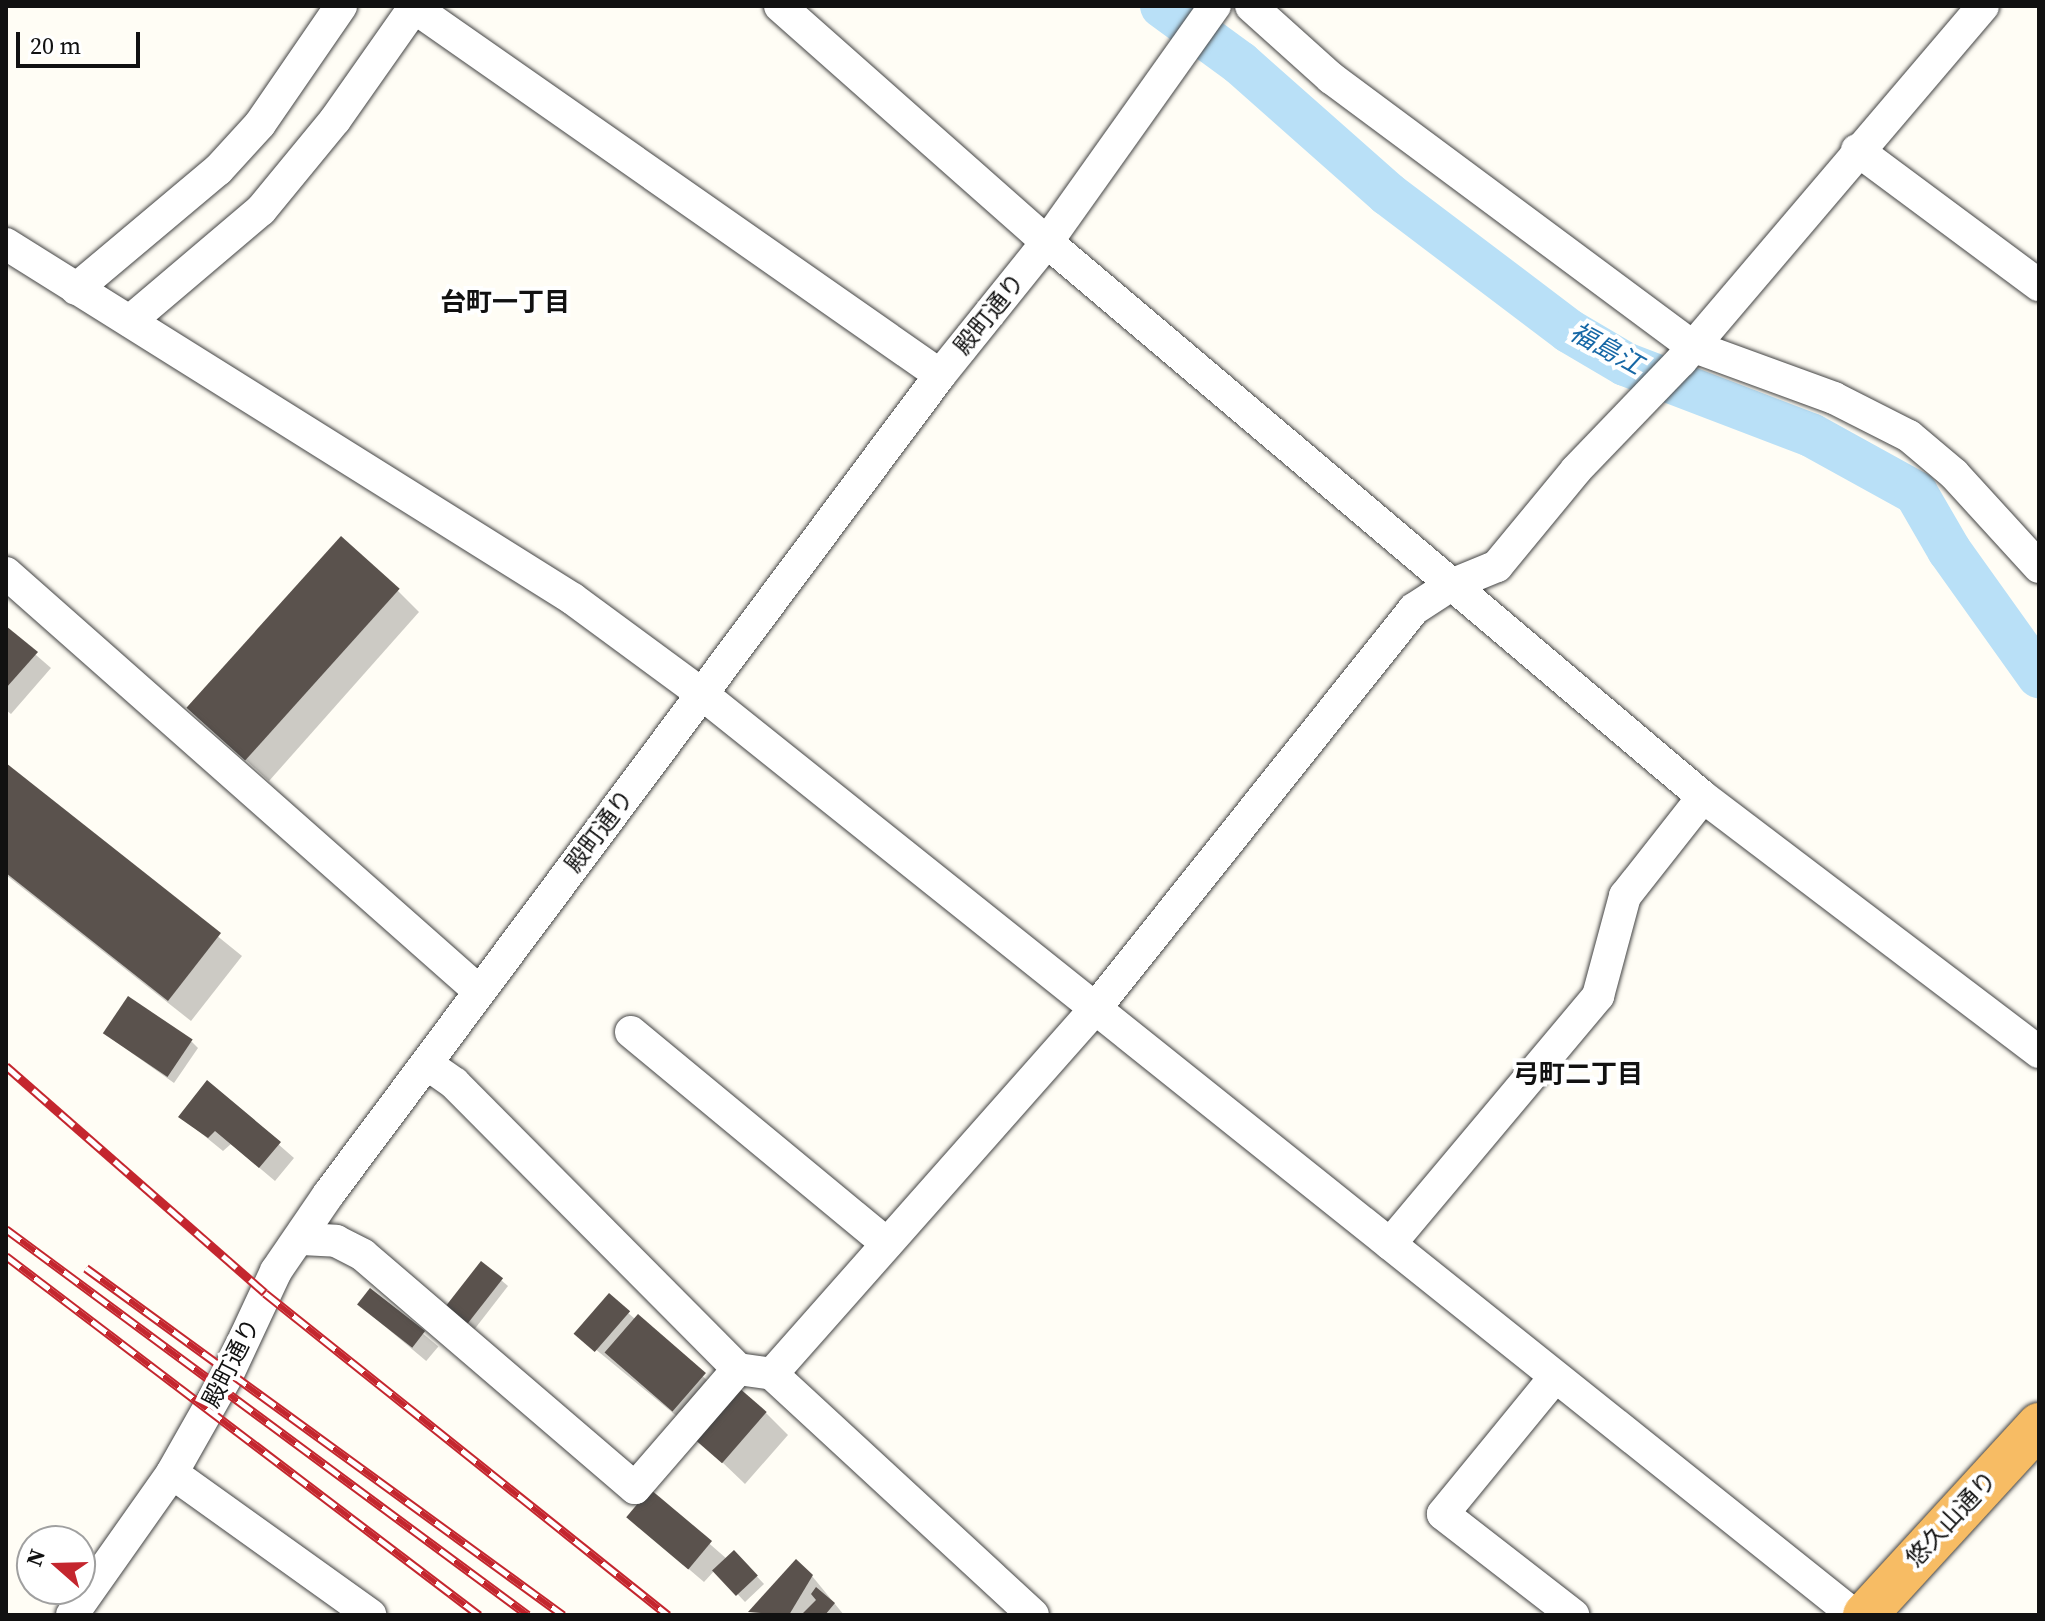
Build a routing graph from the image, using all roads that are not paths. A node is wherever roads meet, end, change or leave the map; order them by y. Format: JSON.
{"nodes":[{"id":1,"x":341,"y":6,"type":"edge"},
{"id":2,"x":780,"y":6,"type":"edge"},
{"id":3,"x":1215,"y":6,"type":"edge"},
{"id":4,"x":1251,"y":6,"type":"edge"},
{"id":5,"x":1983,"y":6,"type":"edge"},
{"id":6,"x":414,"y":7,"type":"edge"},
{"id":7,"x":1857,"y":150,"type":"junction"},
{"id":8,"x":1047,"y":242,"type":"junction"},
{"id":9,"x":6,"y":244,"type":"edge"},
{"id":10,"x":2039,"y":285,"type":"edge"},
{"id":11,"x":76,"y":289,"type":"junction"},
{"id":12,"x":130,"y":321,"type":"junction"},
{"id":13,"x":1687,"y":354,"type":"junction"},
{"id":14,"x":940,"y":375,"type":"junction"},
{"id":15,"x":2039,"y":567,"type":"edge"},
{"id":16,"x":6,"y":573,"type":"edge"},
{"id":17,"x":1451,"y":585,"type":"junction"},
{"id":18,"x":702,"y":694,"type":"junction"},
{"id":19,"x":1703,"y":797,"type":"junction"},
{"id":20,"x":479,"y":991,"type":"junction"},
{"id":21,"x":1094,"y":1010,"type":"junction"},
{"id":22,"x":631,"y":1032,"type":"dead end"},
{"id":23,"x":2039,"y":1052,"type":"edge"},
{"id":24,"x":427,"y":1064,"type":"junction"},
{"id":25,"x":302,"y":1239,"type":"junction"},
{"id":26,"x":887,"y":1244,"type":"junction"},
{"id":27,"x":1390,"y":1244,"type":"junction"},
{"id":28,"x":738,"y":1369,"type":"junction"},
{"id":29,"x":772,"y":1374,"type":"junction"},
{"id":30,"x":1555,"y":1377,"type":"junction"},
{"id":31,"x":2039,"y":1425,"type":"edge"},
{"id":32,"x":172,"y":1473,"type":"junction"},
{"id":33,"x":72,"y":1615,"type":"edge"},
{"id":34,"x":370,"y":1615,"type":"edge"},
{"id":35,"x":1033,"y":1615,"type":"edge"},
{"id":36,"x":1573,"y":1615,"type":"edge"},
{"id":37,"x":1854,"y":1615,"type":"edge"},
{"id":38,"x":1865,"y":1615,"type":"edge"}],
"edges":[{"from":1,"to":11,"type":"street"},
{"from":2,"to":8,"type":"street"},
{"from":3,"to":8,"type":"street","name":"殿町通り"},
{"from":4,"to":13,"type":"street"},
{"from":5,"to":7,"type":"street"},
{"from":6,"to":12,"type":"street"},
{"from":6,"to":14,"type":"street"},
{"from":7,"to":10,"type":"street"},
{"from":7,"to":13,"type":"street"},
{"from":8,"to":14,"type":"street","name":"殿町通り"},
{"from":8,"to":17,"type":"street"},
{"from":9,"to":11,"type":"street"},
{"from":11,"to":12,"type":"street"},
{"from":12,"to":18,"type":"street"},
{"from":13,"to":15,"type":"street"},
{"from":13,"to":17,"type":"street"},
{"from":14,"to":18,"type":"street","name":"殿町通り"},
{"from":16,"to":20,"type":"street"},
{"from":17,"to":19,"type":"street"},
{"from":17,"to":21,"type":"street"},
{"from":18,"to":20,"type":"street","name":"殿町通り"},
{"from":18,"to":21,"type":"street"},
{"from":19,"to":23,"type":"street"},
{"from":19,"to":27,"type":"street"},
{"from":20,"to":24,"type":"street","name":"殿町通り"},
{"from":21,"to":26,"type":"street"},
{"from":21,"to":27,"type":"street"},
{"from":22,"to":26,"type":"street"},
{"from":24,"to":25,"type":"street","name":"殿町通り"},
{"from":24,"to":28,"type":"street"},
{"from":25,"to":28,"type":"street"},
{"from":25,"to":32,"type":"street","name":"殿町通り"},
{"from":26,"to":29,"type":"street"},
{"from":27,"to":30,"type":"street"},
{"from":28,"to":29,"type":"street"},
{"from":29,"to":35,"type":"street"},
{"from":30,"to":36,"type":"street"},
{"from":30,"to":37,"type":"street"},
{"from":31,"to":38,"type":"highway","name":"悠久山通り"},
{"from":32,"to":33,"type":"street","name":"殿町通り"},
{"from":32,"to":34,"type":"street"}]}
